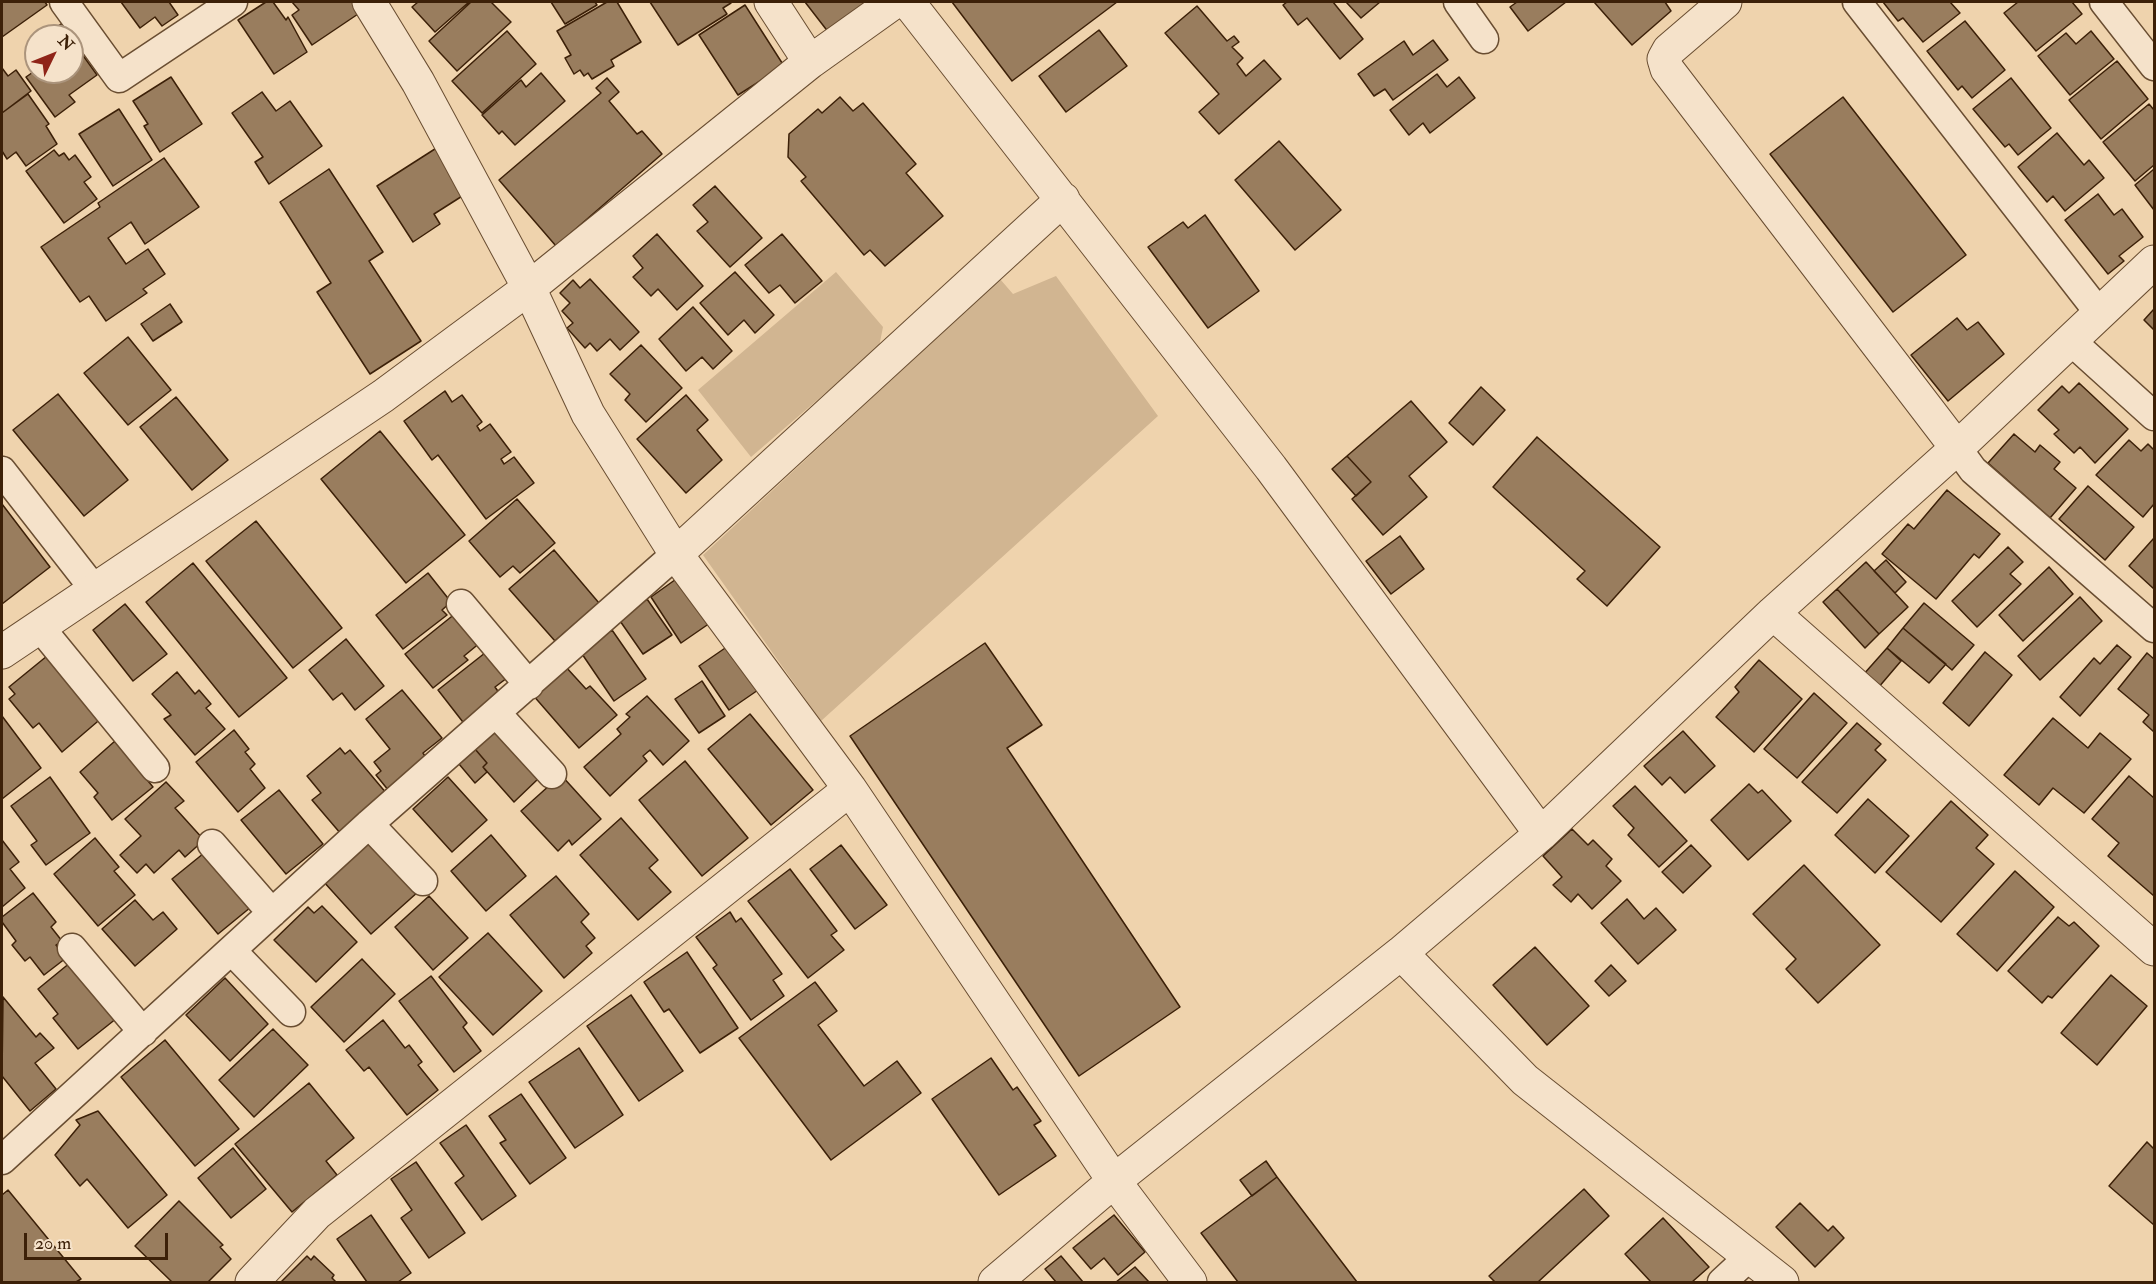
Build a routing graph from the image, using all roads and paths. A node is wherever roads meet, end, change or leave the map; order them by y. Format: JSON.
{"nodes":[{"id":1,"x":64,"y":2,"type":"edge"},
{"id":2,"x":233,"y":2,"type":"edge"},
{"id":3,"x":369,"y":2,"type":"edge"},
{"id":4,"x":771,"y":2,"type":"edge"},
{"id":5,"x":894,"y":2,"type":"edge"},
{"id":6,"x":908,"y":2,"type":"edge"},
{"id":7,"x":1458,"y":2,"type":"edge"},
{"id":8,"x":1857,"y":2,"type":"edge"},
{"id":9,"x":2104,"y":2,"type":"edge"},
{"id":10,"x":1716,"y":4,"type":"edge"},
{"id":11,"x":1484,"y":39,"type":"dead end"},
{"id":12,"x":810,"y":62,"type":"junction"},
{"id":13,"x":2154,"y":66,"type":"edge"},
{"id":14,"x":1063,"y":198,"type":"junction"},
{"id":15,"x":2154,"y":262,"type":"edge"},
{"id":16,"x":529,"y":288,"type":"junction"},
{"id":17,"x":2100,"y":314,"type":"junction"},
{"id":18,"x":2071,"y":341,"type":"junction"},
{"id":19,"x":2154,"y":416,"type":"edge"},
{"id":20,"x":1957,"y":448,"type":"junction"},
{"id":21,"x":2,"y":471,"type":"edge"},
{"id":22,"x":676,"y":554,"type":"junction"},
{"id":23,"x":94,"y":589,"type":"junction"},
{"id":24,"x":461,"y":604,"type":"dead end"},
{"id":25,"x":1773,"y":613,"type":"junction"},
{"id":26,"x":39,"y":626,"type":"junction"},
{"id":27,"x":2154,"y":628,"type":"edge"},
{"id":28,"x":2,"y":652,"type":"edge"},
{"id":29,"x":528,"y":685,"type":"junction"},
{"id":30,"x":496,"y":714,"type":"junction"},
{"id":31,"x":155,"y":768,"type":"dead end"},
{"id":32,"x":552,"y":774,"type":"dead end"},
{"id":33,"x":850,"y":789,"type":"junction"},
{"id":34,"x":369,"y":824,"type":"junction"},
{"id":35,"x":1541,"y":834,"type":"junction"},
{"id":36,"x":212,"y":844,"type":"dead end"},
{"id":37,"x":423,"y":881,"type":"dead end"},
{"id":38,"x":272,"y":913,"type":"junction"},
{"id":39,"x":72,"y":948,"type":"dead end"},
{"id":40,"x":2154,"y":949,"type":"edge"},
{"id":41,"x":232,"y":951,"type":"junction"},
{"id":42,"x":1401,"y":953,"type":"junction"},
{"id":43,"x":291,"y":1012,"type":"dead end"},
{"id":44,"x":143,"y":1032,"type":"junction"},
{"id":45,"x":6,"y":1146,"type":"edge"},
{"id":46,"x":1114,"y":1181,"type":"junction"},
{"id":47,"x":1749,"y":1257,"type":"junction"},
{"id":48,"x":252,"y":1282,"type":"edge"},
{"id":49,"x":995,"y":1282,"type":"edge"},
{"id":50,"x":1190,"y":1282,"type":"edge"},
{"id":51,"x":1722,"y":1282,"type":"edge"},
{"id":52,"x":1782,"y":1282,"type":"edge"}],
"edges":[{"from":1,"to":2,"type":"lane"},
{"from":3,"to":16,"type":"street"},
{"from":4,"to":12,"type":"street"},
{"from":5,"to":12,"type":"street"},
{"from":6,"to":14,"type":"street"},
{"from":7,"to":11,"type":"lane"},
{"from":8,"to":17,"type":"lane"},
{"from":9,"to":13,"type":"lane"},
{"from":10,"to":20,"type":"street"},
{"from":12,"to":16,"type":"street"},
{"from":14,"to":22,"type":"street"},
{"from":14,"to":35,"type":"street"},
{"from":15,"to":17,"type":"street"},
{"from":16,"to":22,"type":"street"},
{"from":16,"to":23,"type":"street"},
{"from":17,"to":18,"type":"street"},
{"from":18,"to":19,"type":"lane"},
{"from":18,"to":20,"type":"street"},
{"from":20,"to":25,"type":"street"},
{"from":20,"to":27,"type":"lane"},
{"from":21,"to":23,"type":"lane"},
{"from":22,"to":29,"type":"lane"},
{"from":22,"to":33,"type":"street"},
{"from":23,"to":26,"type":"street"},
{"from":24,"to":29,"type":"lane"},
{"from":25,"to":35,"type":"street"},
{"from":25,"to":40,"type":"street"},
{"from":26,"to":28,"type":"street"},
{"from":26,"to":31,"type":"lane"},
{"from":29,"to":30,"type":"lane"},
{"from":30,"to":32,"type":"lane"},
{"from":30,"to":34,"type":"lane"},
{"from":33,"to":46,"type":"street"},
{"from":33,"to":48,"type":"street"},
{"from":34,"to":37,"type":"lane"},
{"from":34,"to":38,"type":"lane"},
{"from":35,"to":42,"type":"street"},
{"from":36,"to":38,"type":"lane"},
{"from":38,"to":41,"type":"lane"},
{"from":39,"to":44,"type":"lane"},
{"from":41,"to":43,"type":"lane"},
{"from":41,"to":44,"type":"lane"},
{"from":42,"to":46,"type":"street"},
{"from":42,"to":47,"type":"street"},
{"from":44,"to":45,"type":"lane"},
{"from":46,"to":49,"type":"street"},
{"from":46,"to":50,"type":"street"},
{"from":47,"to":51,"type":"lane"},
{"from":47,"to":52,"type":"street"}]}
